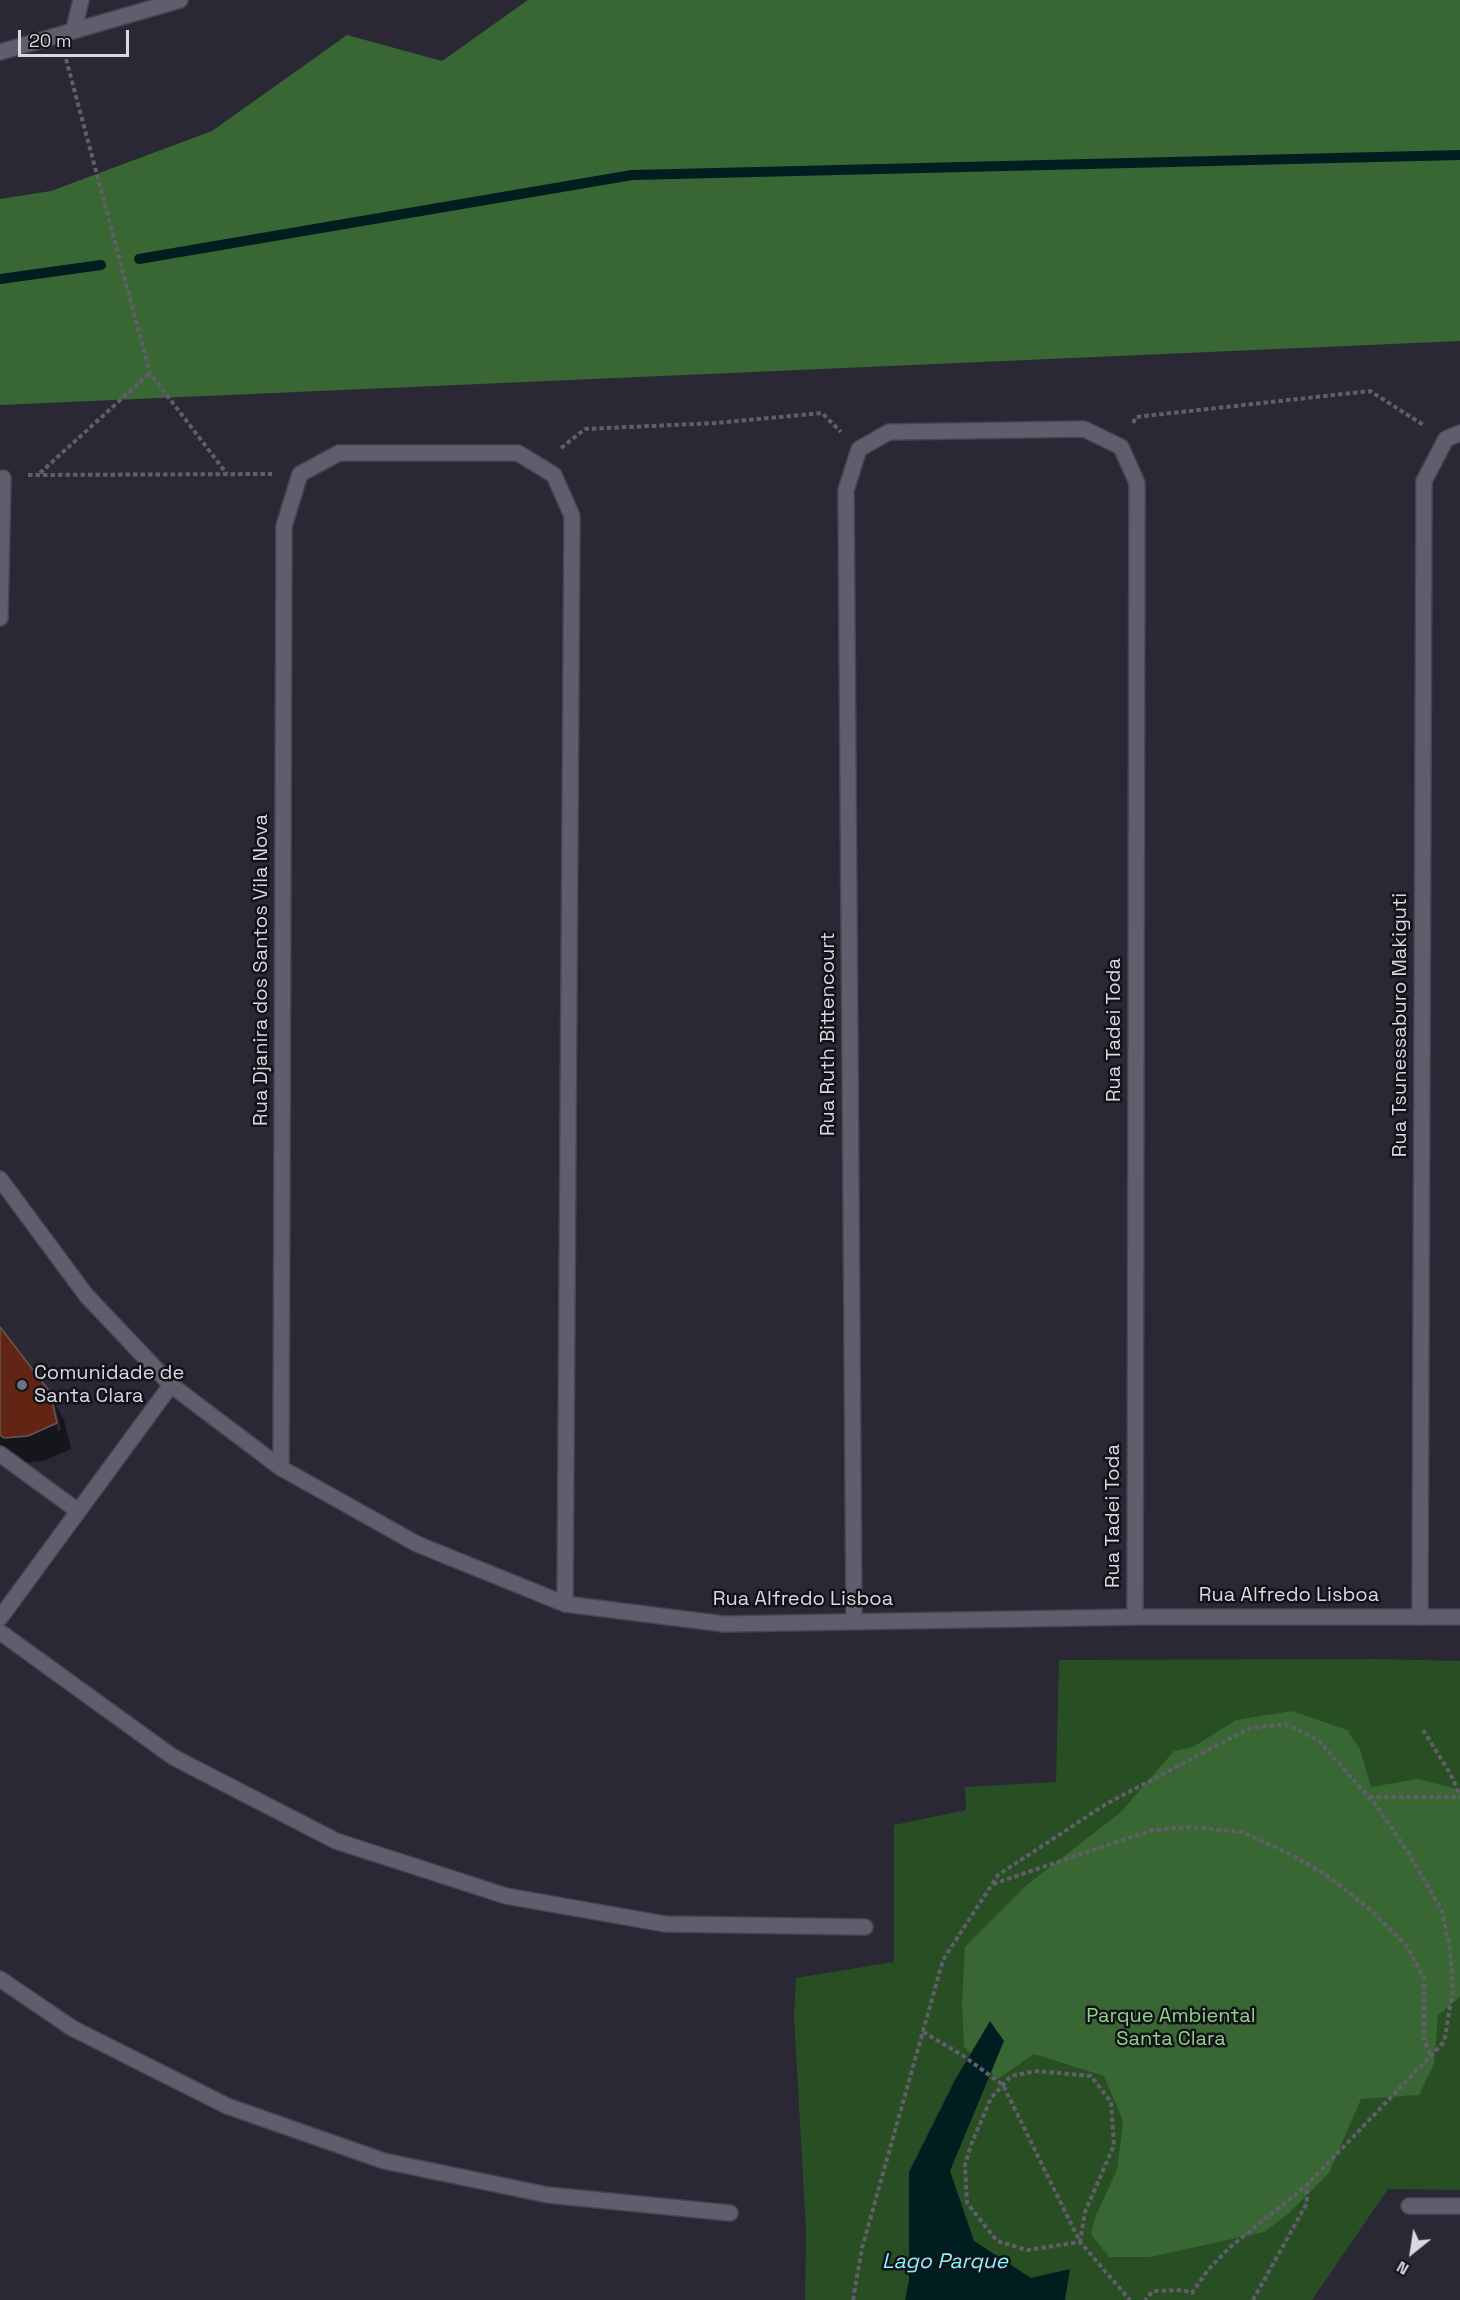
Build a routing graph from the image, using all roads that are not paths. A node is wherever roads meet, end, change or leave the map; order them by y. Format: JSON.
{"nodes":[{"id":1,"x":81,"y":0,"type":"edge"},
{"id":2,"x":180,"y":0,"type":"edge"},
{"id":3,"x":74,"y":29,"type":"junction"},
{"id":4,"x":0,"y":52,"type":"edge"},
{"id":5,"x":1453,"y":436,"type":"edge"},
{"id":6,"x":859,"y":449,"type":"joint"},
{"id":7,"x":3,"y":478,"type":"road end"},
{"id":8,"x":0,"y":618,"type":"edge"},
{"id":9,"x":0,"y":1179,"type":"edge"},
{"id":10,"x":171,"y":1385,"type":"junction"},
{"id":11,"x":0,"y":1454,"type":"edge"},
{"id":12,"x":281,"y":1468,"type":"junction"},
{"id":13,"x":78,"y":1511,"type":"junction"},
{"id":14,"x":565,"y":1604,"type":"junction"},
{"id":15,"x":1135,"y":1617,"type":"junction"},
{"id":16,"x":1420,"y":1617,"type":"junction"},
{"id":17,"x":1460,"y":1617,"type":"edge"},
{"id":18,"x":0,"y":1618,"type":"edge"},
{"id":19,"x":854,"y":1622,"type":"junction"},
{"id":20,"x":0,"y":1632,"type":"edge"},
{"id":21,"x":865,"y":1927,"type":"dead end"},
{"id":22,"x":0,"y":1979,"type":"edge"},
{"id":23,"x":1409,"y":2206,"type":"dead end"},
{"id":24,"x":1460,"y":2206,"type":"edge"},
{"id":25,"x":730,"y":2213,"type":"dead end"}],
"edges":[{"from":1,"to":3,"type":"street"},
{"from":2,"to":3,"type":"street"},
{"from":3,"to":4,"type":"street"},
{"from":5,"to":16,"type":"street","name":"Rua Tsunessaburo Makiguti"},
{"from":6,"to":15,"type":"street","name":"Rua Tadei Toda"},
{"from":6,"to":19,"type":"street","name":"Rua Ruth Bittencourt"},
{"from":7,"to":8,"type":"street"},
{"from":9,"to":10,"type":"street","name":"Rua Alfredo Lisboa"},
{"from":10,"to":12,"type":"street","name":"Rua Alfredo Lisboa"},
{"from":10,"to":13,"type":"street"},
{"from":11,"to":13,"type":"street"},
{"from":12,"to":14,"type":"street","name":"Rua Alfredo Lisboa"},
{"from":12,"to":14,"type":"street","name":"Rua Djanira dos Santos Vila Nova"},
{"from":13,"to":18,"type":"street"},
{"from":14,"to":19,"type":"street","name":"Rua Alfredo Lisboa"},
{"from":15,"to":16,"type":"street","name":"Rua Alfredo Lisboa"},
{"from":15,"to":19,"type":"street","name":"Rua Alfredo Lisboa"},
{"from":16,"to":17,"type":"street","name":"Rua Alfredo Lisboa"},
{"from":20,"to":21,"type":"street"},
{"from":22,"to":25,"type":"street"},
{"from":23,"to":24,"type":"street"}]}
